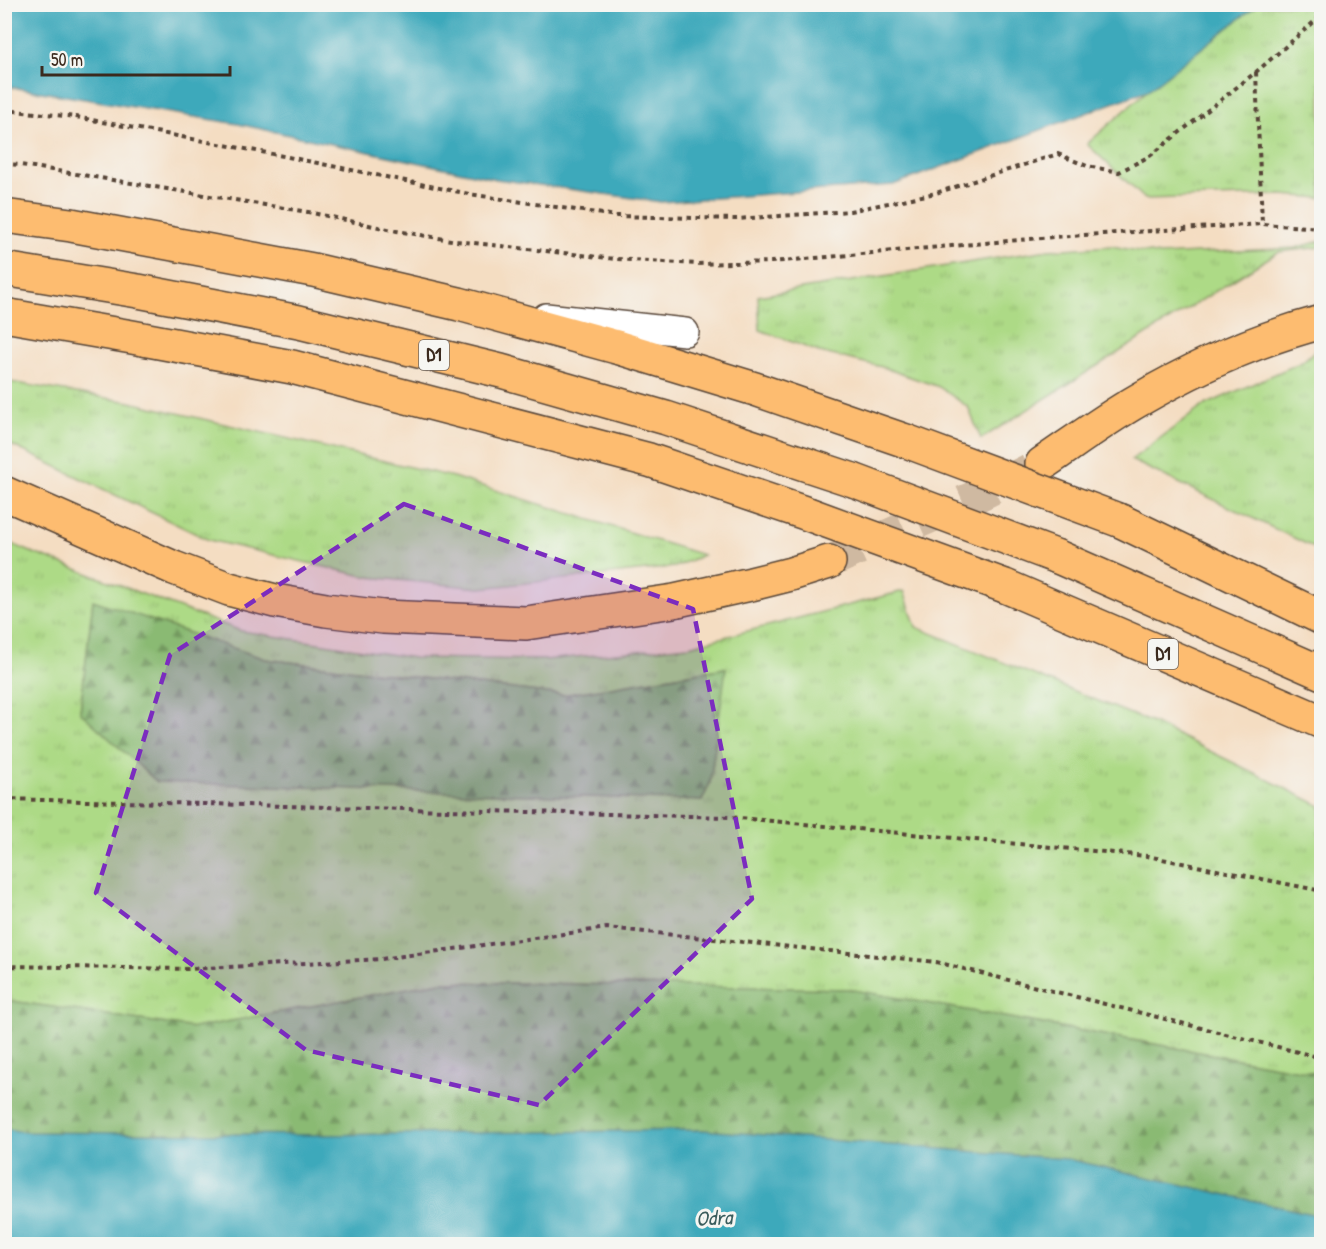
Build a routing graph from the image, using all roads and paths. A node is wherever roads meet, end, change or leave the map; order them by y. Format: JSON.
{"nodes":[{"id":1,"x":1322,"y":15,"type":"edge"},
{"id":2,"x":1256,"y":72,"type":"junction"},
{"id":3,"x":4,"y":110,"type":"edge"},
{"id":4,"x":4,"y":164,"type":"edge"},
{"id":5,"x":4,"y":216,"type":"edge"},
{"id":6,"x":1262,"y":224,"type":"junction"},
{"id":7,"x":1322,"y":228,"type":"edge"},
{"id":8,"x":4,"y":269,"type":"edge"},
{"id":9,"x":459,"y":304,"type":"junction"},
{"id":10,"x":4,"y":315,"type":"edge"},
{"id":11,"x":1322,"y":322,"type":"edge"},
{"id":12,"x":685,"y":332,"type":"dead end"},
{"id":13,"x":1042,"y":464,"type":"tunnel mouth"},
{"id":14,"x":4,"y":494,"type":"edge"},
{"id":15,"x":829,"y":562,"type":"tunnel mouth"},
{"id":16,"x":1322,"y":618,"type":"edge"},
{"id":17,"x":1322,"y":673,"type":"edge"},
{"id":18,"x":1322,"y":722,"type":"edge"},
{"id":19,"x":4,"y":799,"type":"edge"},
{"id":20,"x":1322,"y":891,"type":"edge"},
{"id":21,"x":4,"y":966,"type":"edge"},
{"id":22,"x":1322,"y":1058,"type":"edge"}],
"edges":[{"from":1,"to":2,"type":"path"},
{"from":2,"to":3,"type":"path"},
{"from":2,"to":6,"type":"path"},
{"from":4,"to":6,"type":"path"},
{"from":5,"to":9,"type":"highway"},
{"from":6,"to":7,"type":"path"},
{"from":8,"to":17,"type":"highway","number":"D1","bridge":true},
{"from":9,"to":12,"type":"lane"},
{"from":9,"to":16,"type":"highway","bridge":true},
{"from":10,"to":18,"type":"highway","number":"D1","bridge":true},
{"from":11,"to":13,"type":"highway"},
{"from":14,"to":15,"type":"highway"},
{"from":19,"to":20,"type":"path"},
{"from":21,"to":22,"type":"path"}]}
